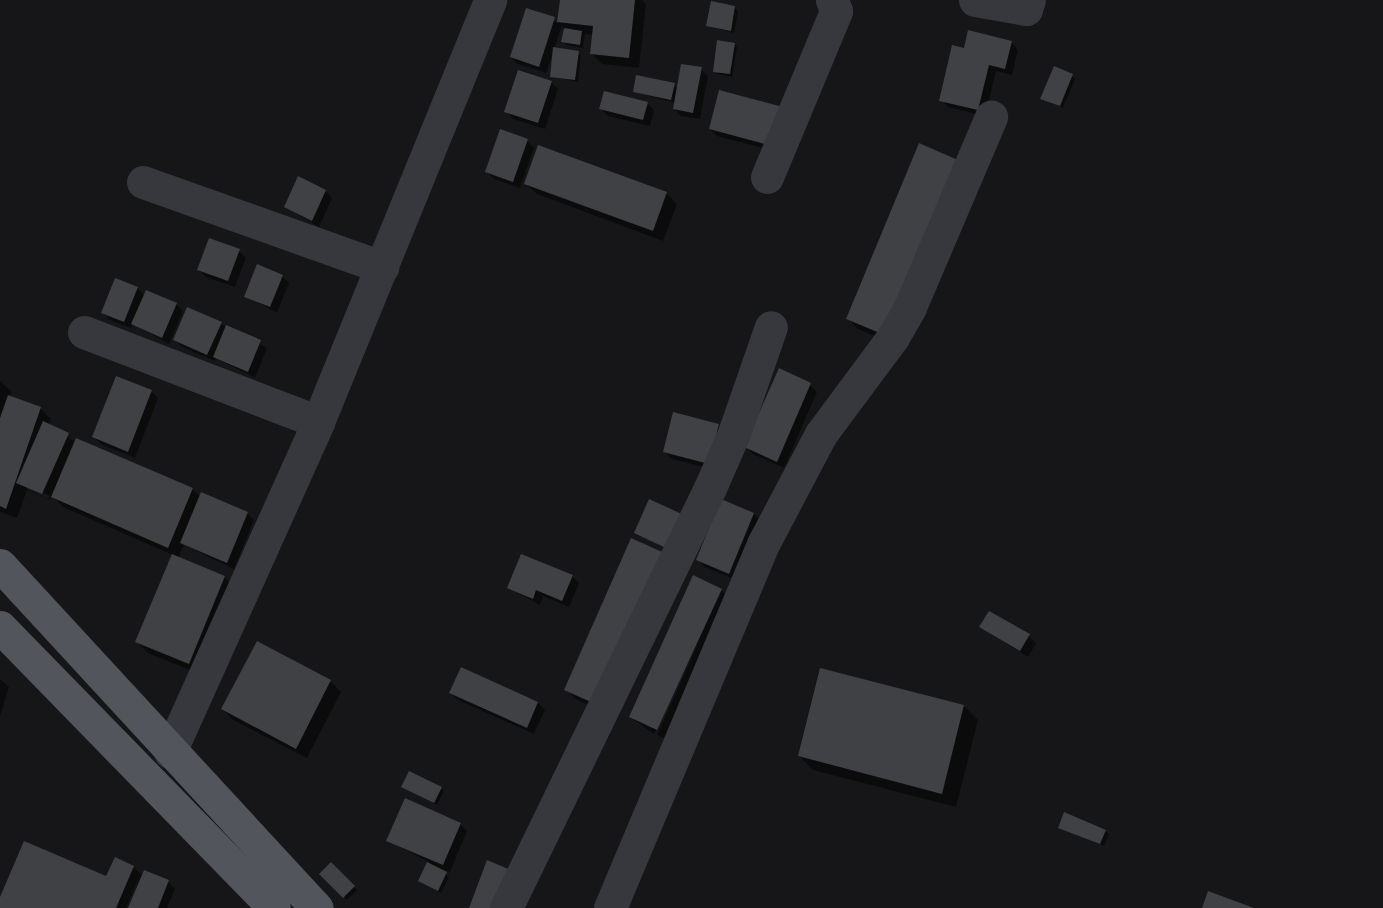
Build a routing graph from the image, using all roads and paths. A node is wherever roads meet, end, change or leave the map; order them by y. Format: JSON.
{"nodes":[{"id":1,"x":490,"y":0,"type":"edge"},
{"id":2,"x":832,"y":0,"type":"edge"},
{"id":3,"x":975,"y":0,"type":"edge"},
{"id":4,"x":1029,"y":0,"type":"edge"},
{"id":5,"x":991,"y":117,"type":"dead end"},
{"id":6,"x":767,"y":177,"type":"dead end"},
{"id":7,"x":144,"y":182,"type":"dead end"},
{"id":8,"x":382,"y":267,"type":"junction"},
{"id":9,"x":771,"y":327,"type":"dead end"},
{"id":10,"x":84,"y":332,"type":"dead end"},
{"id":11,"x":318,"y":422,"type":"junction"},
{"id":12,"x":0,"y":565,"type":"edge"},
{"id":13,"x":0,"y":627,"type":"edge"},
{"id":14,"x":170,"y":752,"type":"junction"},
{"id":15,"x":210,"y":818,"type":"junction"},
{"id":16,"x":266,"y":904,"type":"edge"},
{"id":17,"x":317,"y":908,"type":"edge"},
{"id":18,"x":506,"y":908,"type":"edge"},
{"id":19,"x":610,"y":908,"type":"edge"}],
"edges":[{"from":1,"to":8,"type":"street"},
{"from":2,"to":6,"type":"street"},
{"from":3,"to":4,"type":"street"},
{"from":5,"to":19,"type":"street"},
{"from":7,"to":8,"type":"street"},
{"from":8,"to":11,"type":"street"},
{"from":9,"to":18,"type":"street"},
{"from":10,"to":11,"type":"street"},
{"from":11,"to":14,"type":"street"},
{"from":12,"to":14,"type":"main road"},
{"from":13,"to":15,"type":"main road"},
{"from":14,"to":15,"type":"main road"},
{"from":15,"to":16,"type":"main road"},
{"from":15,"to":17,"type":"main road"}]}
